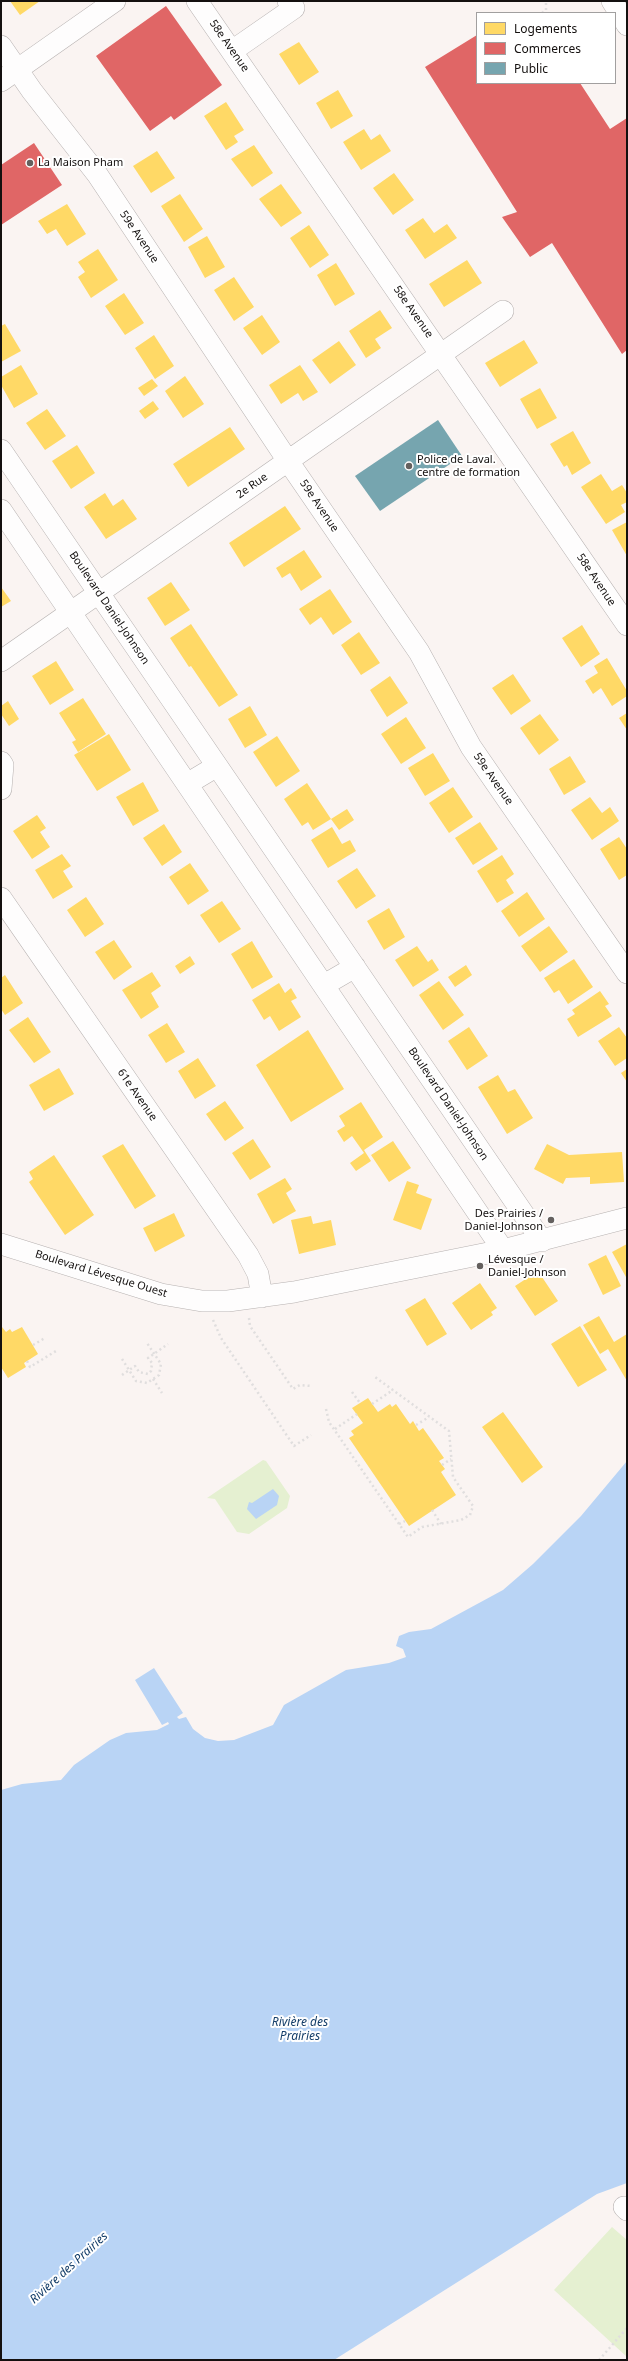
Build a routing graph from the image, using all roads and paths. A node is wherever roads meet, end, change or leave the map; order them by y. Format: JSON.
{"nodes":[{"id":1,"x":115,"y":1,"type":"edge"},
{"id":2,"x":197,"y":1,"type":"edge"},
{"id":3,"x":288,"y":1,"type":"edge"},
{"id":4,"x":546,"y":1,"type":"edge"},
{"id":5,"x":612,"y":1,"type":"edge"},
{"id":6,"x":543,"y":12,"type":"edge"},
{"id":7,"x":627,"y":25,"type":"edge"},
{"id":8,"x":1,"y":46,"type":"edge"},
{"id":9,"x":232,"y":50,"type":"junction"},
{"id":10,"x":9,"y":75,"type":"edge"},
{"id":11,"x":503,"y":311,"type":"dead end"},
{"id":12,"x":441,"y":354,"type":"junction"},
{"id":13,"x":1,"y":450,"type":"edge"},
{"id":14,"x":288,"y":461,"type":"junction"},
{"id":15,"x":1,"y":510,"type":"edge"},
{"id":16,"x":99,"y":593,"type":"junction"},
{"id":17,"x":70,"y":612,"type":"junction"},
{"id":18,"x":627,"y":625,"type":"edge"},
{"id":19,"x":1,"y":661,"type":"edge"},
{"id":20,"x":1,"y":762,"type":"edge"},
{"id":21,"x":217,"y":766,"type":"junction"},
{"id":22,"x":187,"y":784,"type":"junction"},
{"id":23,"x":1,"y":789,"type":"edge"},
{"id":24,"x":1,"y":898,"type":"edge"},
{"id":25,"x":355,"y":967,"type":"junction"},
{"id":26,"x":627,"y":973,"type":"edge"},
{"id":27,"x":324,"y":985,"type":"junction"},
{"id":28,"x":627,"y":1218,"type":"edge"},
{"id":29,"x":542,"y":1241,"type":"junction"},
{"id":30,"x":1,"y":1244,"type":"edge"},
{"id":31,"x":503,"y":1250,"type":"junction"},
{"id":32,"x":262,"y":1297,"type":"junction"},
{"id":33,"x":248,"y":1313,"type":"dead end"},
{"id":34,"x":212,"y":1315,"type":"dead end"},
{"id":35,"x":46,"y":1338,"type":"dead end"},
{"id":36,"x":147,"y":1343,"type":"dead end"},
{"id":37,"x":168,"y":1344,"type":"dead end"},
{"id":38,"x":33,"y":1345,"type":"dead end"},
{"id":39,"x":56,"y":1351,"type":"dead end"},
{"id":40,"x":154,"y":1354,"type":"junction"},
{"id":41,"x":122,"y":1359,"type":"dead end"},
{"id":42,"x":27,"y":1362,"type":"dead end"},
{"id":43,"x":129,"y":1370,"type":"junction"},
{"id":44,"x":122,"y":1375,"type":"dead end"},
{"id":45,"x":375,"y":1377,"type":"dead end"},
{"id":46,"x":153,"y":1379,"type":"junction"},
{"id":47,"x":311,"y":1386,"type":"dead end"},
{"id":48,"x":393,"y":1390,"type":"junction"},
{"id":49,"x":352,"y":1392,"type":"dead end"},
{"id":50,"x":162,"y":1393,"type":"dead end"},
{"id":51,"x":360,"y":1403,"type":"dead end"},
{"id":52,"x":372,"y":1404,"type":"dead end"},
{"id":53,"x":326,"y":1409,"type":"dead end"},
{"id":54,"x":356,"y":1414,"type":"dead end"},
{"id":55,"x":429,"y":1417,"type":"junction"},
{"id":56,"x":416,"y":1426,"type":"dead end"},
{"id":57,"x":335,"y":1429,"type":"junction"},
{"id":58,"x":310,"y":1435,"type":"dead end"},
{"id":59,"x":451,"y":1459,"type":"junction"},
{"id":60,"x":442,"y":1465,"type":"dead end"},
{"id":61,"x":432,"y":1510,"type":"dead end"},
{"id":62,"x":405,"y":1521,"type":"dead end"},
{"id":63,"x":399,"y":1524,"type":"junction"},
{"id":64,"x":441,"y":1524,"type":"junction"},
{"id":65,"x":627,"y":2328,"type":"edge"},
{"id":66,"x":599,"y":2360,"type":"edge"}],
"edges":[{"from":1,"to":10,"type":"street"},
{"from":2,"to":9,"type":"street","name":"58e Avenue"},
{"from":3,"to":9,"type":"street"},
{"from":4,"to":6,"type":"path"},
{"from":5,"to":7,"type":"street"},
{"from":8,"to":10,"type":"street","name":"59e Avenue"},
{"from":9,"to":12,"type":"street","name":"58e Avenue"},
{"from":10,"to":14,"type":"street","name":"59e Avenue"},
{"from":11,"to":12,"type":"street","name":"2e Rue"},
{"from":12,"to":14,"type":"street","name":"2e Rue"},
{"from":12,"to":18,"type":"street","name":"58e Avenue"},
{"from":13,"to":16,"type":"street","name":"Boulevard Daniel-Johnson"},
{"from":14,"to":16,"type":"street","name":"2e Rue"},
{"from":14,"to":26,"type":"street","name":"59e Avenue"},
{"from":15,"to":17,"type":"street"},
{"from":16,"to":17,"type":"street","name":"2e Rue"},
{"from":16,"to":21,"type":"street","name":"Boulevard Daniel-Johnson"},
{"from":17,"to":19,"type":"street","name":"2e Rue"},
{"from":17,"to":22,"type":"street"},
{"from":20,"to":23,"type":"street"},
{"from":21,"to":22,"type":"street"},
{"from":21,"to":25,"type":"street","name":"Boulevard Daniel-Johnson"},
{"from":22,"to":27,"type":"street"},
{"from":24,"to":32,"type":"street","name":"61e Avenue"},
{"from":25,"to":27,"type":"street"},
{"from":25,"to":29,"type":"street","name":"Boulevard Daniel-Johnson"},
{"from":27,"to":31,"type":"street"},
{"from":28,"to":29,"type":"street","name":"Boulevard Lévesque Ouest"},
{"from":29,"to":31,"type":"street","name":"Boulevard Lévesque Ouest"},
{"from":30,"to":32,"type":"street","name":"Boulevard Lévesque Ouest"},
{"from":31,"to":32,"type":"street","name":"Boulevard Lévesque Ouest"},
{"from":33,"to":47,"type":"path"},
{"from":34,"to":58,"type":"path"},
{"from":35,"to":38,"type":"path"},
{"from":36,"to":40,"type":"path"},
{"from":37,"to":40,"type":"path"},
{"from":39,"to":42,"type":"path"},
{"from":40,"to":43,"type":"path"},
{"from":40,"to":46,"type":"path"},
{"from":41,"to":43,"type":"path"},
{"from":43,"to":44,"type":"path"},
{"from":43,"to":46,"type":"path"},
{"from":45,"to":48,"type":"path"},
{"from":46,"to":50,"type":"path"},
{"from":48,"to":52,"type":"path"},
{"from":48,"to":55,"type":"path"},
{"from":49,"to":51,"type":"path"},
{"from":53,"to":57,"type":"path"},
{"from":54,"to":57,"type":"path"},
{"from":55,"to":56,"type":"path"},
{"from":55,"to":59,"type":"path"},
{"from":57,"to":63,"type":"path"},
{"from":59,"to":60,"type":"path"},
{"from":59,"to":64,"type":"path"},
{"from":61,"to":64,"type":"path"},
{"from":62,"to":63,"type":"path"},
{"from":63,"to":64,"type":"path"},
{"from":65,"to":66,"type":"path"}]}
